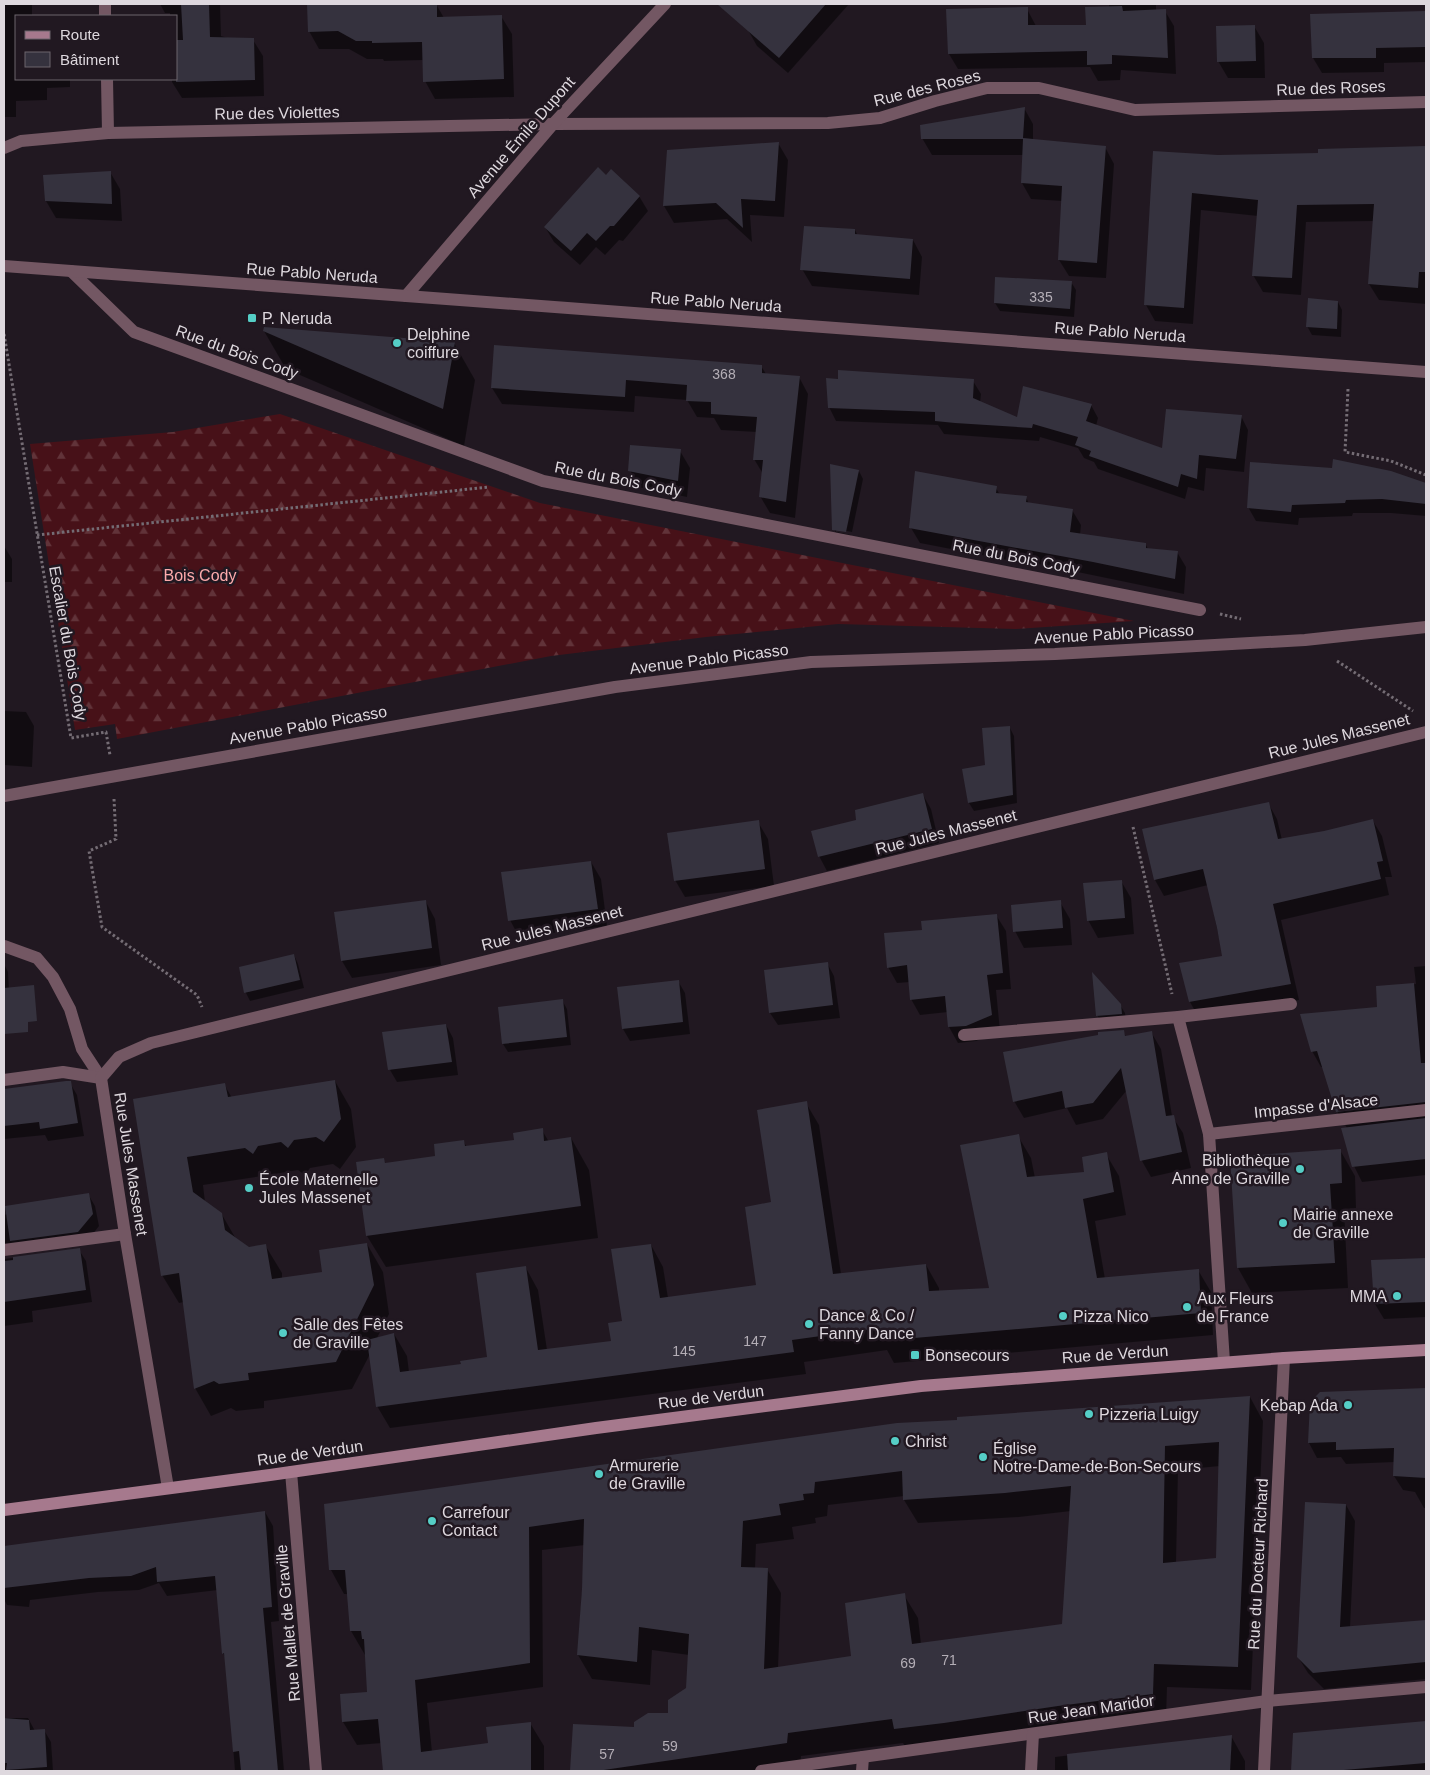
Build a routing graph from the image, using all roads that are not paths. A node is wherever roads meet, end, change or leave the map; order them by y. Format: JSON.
{"nodes":[{"id":1,"x":665,"y":4,"type":"edge"},
{"id":2,"x":107,"y":80,"type":"edge"},
{"id":3,"x":1426,"y":102,"type":"edge"},
{"id":4,"x":552,"y":124,"type":"junction"},
{"id":5,"x":108,"y":133,"type":"junction"},
{"id":6,"x":4,"y":148,"type":"edge"},
{"id":7,"x":4,"y":266,"type":"edge"},
{"id":8,"x":71,"y":271,"type":"junction"},
{"id":9,"x":406,"y":296,"type":"junction"},
{"id":10,"x":1426,"y":372,"type":"edge"},
{"id":11,"x":1200,"y":610,"type":"dead end"},
{"id":12,"x":1426,"y":627,"type":"edge"},
{"id":13,"x":1426,"y":732,"type":"edge"},
{"id":14,"x":4,"y":796,"type":"edge"},
{"id":15,"x":4,"y":946,"type":"edge"},
{"id":16,"x":1292,"y":1004,"type":"dead end"},
{"id":17,"x":1178,"y":1017,"type":"junction"},
{"id":18,"x":964,"y":1035,"type":"dead end"},
{"id":19,"x":101,"y":1078,"type":"junction"},
{"id":20,"x":4,"y":1080,"type":"edge"},
{"id":21,"x":1426,"y":1110,"type":"edge"},
{"id":22,"x":1209,"y":1134,"type":"junction"},
{"id":23,"x":125,"y":1234,"type":"junction"},
{"id":24,"x":4,"y":1250,"type":"edge"},
{"id":25,"x":1426,"y":1350,"type":"edge"},
{"id":26,"x":1284,"y":1358,"type":"junction"},
{"id":27,"x":1224,"y":1362,"type":"junction"},
{"id":28,"x":291,"y":1472,"type":"junction"},
{"id":29,"x":168,"y":1488,"type":"junction"},
{"id":30,"x":4,"y":1510,"type":"edge"},
{"id":31,"x":1426,"y":1688,"type":"edge"},
{"id":32,"x":1267,"y":1701,"type":"junction"},
{"id":33,"x":1032,"y":1734,"type":"junction"},
{"id":34,"x":863,"y":1757,"type":"junction"},
{"id":35,"x":316,"y":1771,"type":"edge"},
{"id":36,"x":760,"y":1771,"type":"edge"},
{"id":37,"x":862,"y":1771,"type":"edge"},
{"id":38,"x":1031,"y":1771,"type":"edge"},
{"id":39,"x":1264,"y":1771,"type":"edge"}],
"edges":[{"from":1,"to":4,"type":"street","name":"Avenue Émile Dupont"},
{"from":2,"to":5,"type":"street"},
{"from":3,"to":4,"type":"street","name":"Rue des Roses"},
{"from":4,"to":5,"type":"street","name":"Rue des Violettes"},
{"from":4,"to":9,"type":"street","name":"Avenue Émile Dupont"},
{"from":5,"to":6,"type":"street","name":"Rue des Violettes"},
{"from":7,"to":8,"type":"street","name":"Rue Pablo Neruda"},
{"from":8,"to":9,"type":"street","name":"Rue Pablo Neruda"},
{"from":8,"to":11,"type":"street","name":"Rue du Bois Cody"},
{"from":9,"to":10,"type":"street","name":"Rue Pablo Neruda"},
{"from":12,"to":14,"type":"street","name":"Avenue Pablo Picasso"},
{"from":13,"to":19,"type":"street","name":"Rue Jules Massenet"},
{"from":15,"to":19,"type":"street"},
{"from":16,"to":17,"type":"street"},
{"from":17,"to":18,"type":"street"},
{"from":17,"to":22,"type":"street"},
{"from":19,"to":20,"type":"street"},
{"from":19,"to":23,"type":"street","name":"Rue Jules Massenet"},
{"from":21,"to":22,"type":"street","name":"Impasse d'Alsace"},
{"from":22,"to":27,"type":"street"},
{"from":23,"to":24,"type":"street"},
{"from":23,"to":29,"type":"street","name":"Rue Jules Massenet"},
{"from":25,"to":26,"type":"main road","name":"Rue de Verdun"},
{"from":26,"to":27,"type":"main road","name":"Rue de Verdun"},
{"from":26,"to":32,"type":"street","name":"Rue du Docteur Richard"},
{"from":27,"to":28,"type":"main road","name":"Rue de Verdun"},
{"from":28,"to":29,"type":"main road","name":"Rue de Verdun"},
{"from":28,"to":35,"type":"street","name":"Rue Mallet de Graville"},
{"from":29,"to":30,"type":"main road","name":"Rue de Verdun"},
{"from":31,"to":32,"type":"street","name":"Rue Jean Maridor"},
{"from":32,"to":33,"type":"street","name":"Rue Jean Maridor"},
{"from":32,"to":39,"type":"street","name":"Rue du Docteur Richard"},
{"from":33,"to":34,"type":"street","name":"Rue Jean Maridor"},
{"from":33,"to":38,"type":"street"},
{"from":34,"to":36,"type":"street","name":"Rue Jean Maridor"},
{"from":34,"to":37,"type":"street"}]}
